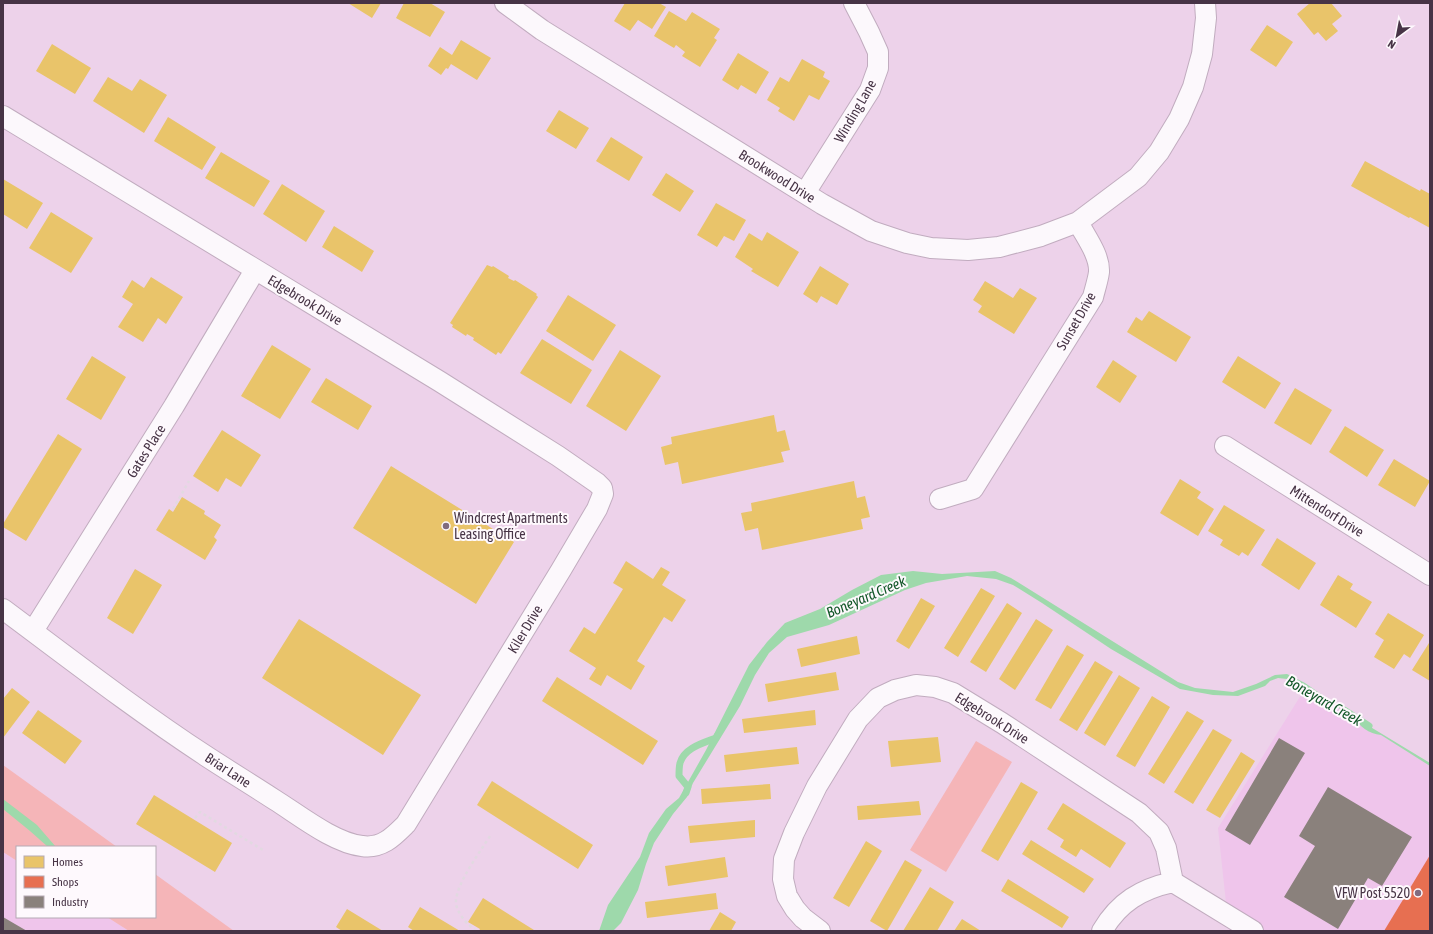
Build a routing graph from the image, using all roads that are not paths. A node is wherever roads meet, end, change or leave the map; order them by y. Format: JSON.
{"nodes":[{"id":1,"x":505,"y":3,"type":"edge"},
{"id":2,"x":854,"y":3,"type":"edge"},
{"id":3,"x":1205,"y":3,"type":"edge"},
{"id":4,"x":3,"y":116,"type":"edge"},
{"id":5,"x":805,"y":193,"type":"junction"},
{"id":6,"x":1078,"y":222,"type":"junction"},
{"id":7,"x":255,"y":270,"type":"junction"},
{"id":8,"x":1224,"y":446,"type":"dead end"},
{"id":9,"x":602,"y":491,"type":"joint"},
{"id":10,"x":940,"y":499,"type":"dead end"},
{"id":11,"x":1430,"y":575,"type":"edge"},
{"id":12,"x":3,"y":609,"type":"edge"},
{"id":13,"x":33,"y":631,"type":"junction"},
{"id":14,"x":442,"y":765,"type":"joint"},
{"id":15,"x":1173,"y":882,"type":"junction"},
{"id":16,"x":820,"y":931,"type":"edge"},
{"id":17,"x":1102,"y":931,"type":"edge"},
{"id":18,"x":1253,"y":931,"type":"edge"}],
"edges":[{"from":1,"to":5,"type":"street","name":"Brookwood Drive"},
{"from":2,"to":5,"type":"street","name":"Winding Lane"},
{"from":3,"to":6,"type":"street"},
{"from":4,"to":7,"type":"street","name":"Edgebrook Drive"},
{"from":5,"to":6,"type":"street","name":"Brookwood Drive"},
{"from":6,"to":10,"type":"street","name":"Sunset Drive"},
{"from":7,"to":9,"type":"street","name":"Edgebrook Drive"},
{"from":7,"to":13,"type":"street","name":"Gates Place"},
{"from":8,"to":11,"type":"street","name":"Mittendorf Drive"},
{"from":9,"to":14,"type":"street","name":"Kiler Drive"},
{"from":12,"to":13,"type":"street","name":"Briar Lane"},
{"from":13,"to":14,"type":"street","name":"Briar Lane"},
{"from":15,"to":16,"type":"street","name":"Edgebrook Drive"},
{"from":15,"to":17,"type":"street"},
{"from":15,"to":18,"type":"street"}]}
